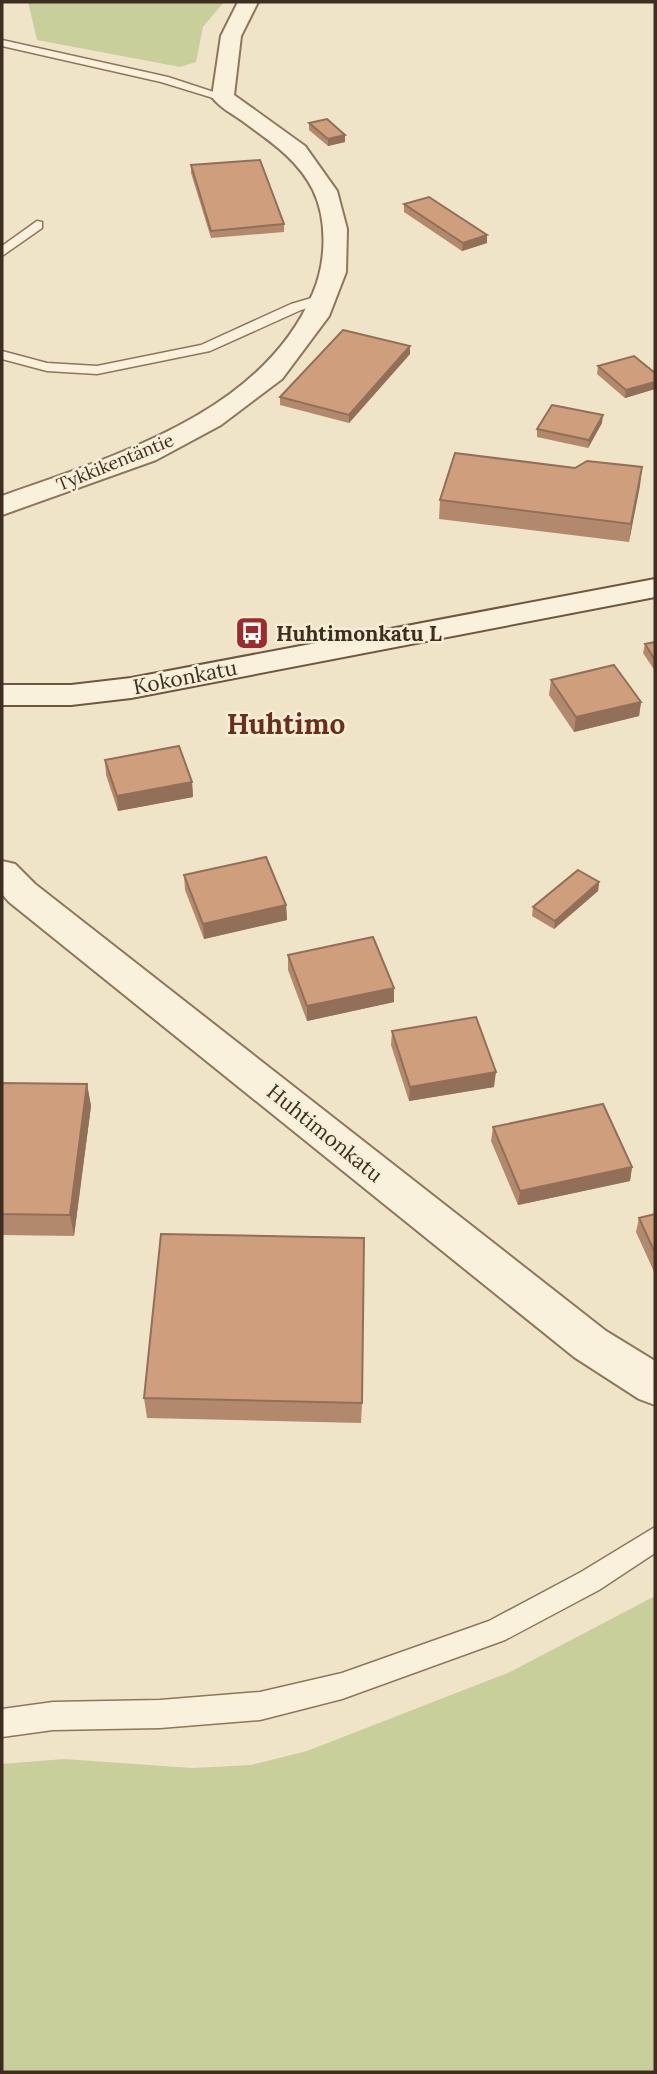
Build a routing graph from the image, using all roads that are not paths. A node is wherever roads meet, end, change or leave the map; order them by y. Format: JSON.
{"nodes":[{"id":1,"x":248,"y":2,"type":"edge"},
{"id":2,"x":2,"y":43,"type":"edge"},
{"id":3,"x":223,"y":97,"type":"junction"},
{"id":4,"x":37,"y":225,"type":"dead end"},
{"id":5,"x":2,"y":252,"type":"edge"},
{"id":6,"x":325,"y":298,"type":"junction"},
{"id":7,"x":2,"y":355,"type":"edge"},
{"id":8,"x":2,"y":506,"type":"edge"},
{"id":9,"x":655,"y":588,"type":"edge"},
{"id":10,"x":2,"y":695,"type":"edge"},
{"id":11,"x":2,"y":873,"type":"edge"},
{"id":12,"x":655,"y":1385,"type":"edge"},
{"id":13,"x":655,"y":1539,"type":"edge"},
{"id":14,"x":2,"y":1723,"type":"edge"}],
"edges":[{"from":1,"to":3,"type":"street"},
{"from":2,"to":3,"type":"lane"},
{"from":3,"to":6,"type":"street","name":"Tykkikentäntie"},
{"from":4,"to":5,"type":"lane"},
{"from":6,"to":7,"type":"lane"},
{"from":6,"to":8,"type":"street","name":"Tykkikentäntie"},
{"from":9,"to":10,"type":"street","name":"Kokonkatu"},
{"from":11,"to":12,"type":"street","name":"Huhtimonkatu"},
{"from":13,"to":14,"type":"lane"}]}
